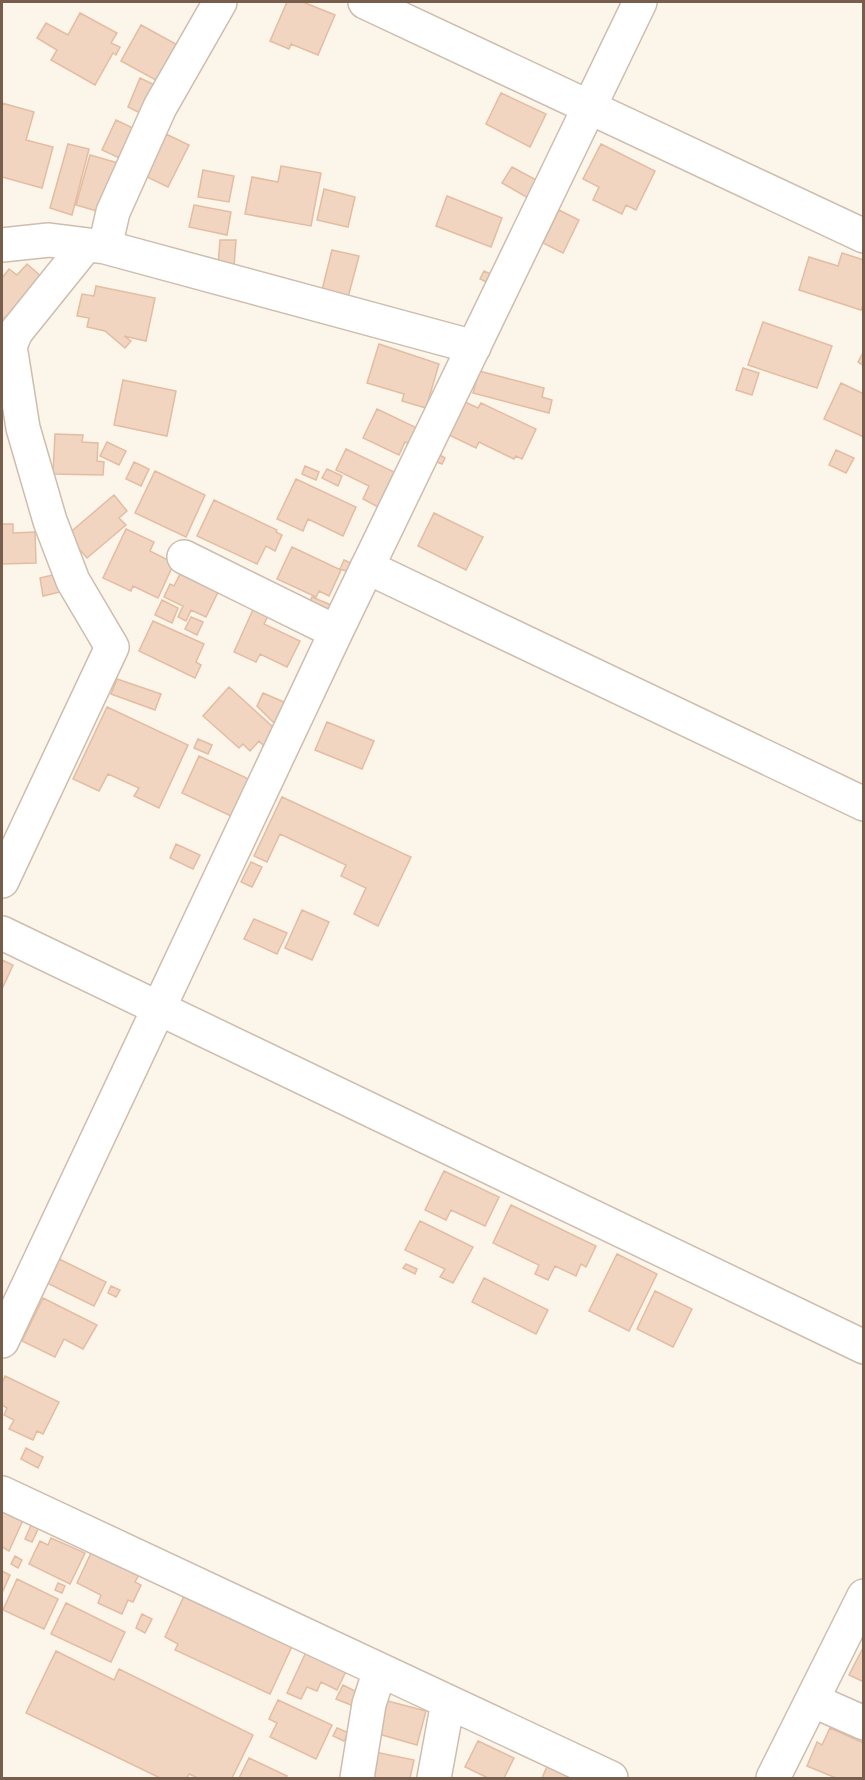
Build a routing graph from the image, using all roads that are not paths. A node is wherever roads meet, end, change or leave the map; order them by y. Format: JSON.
{"nodes":[{"id":1,"x":220,"y":2,"type":"edge"},
{"id":2,"x":365,"y":2,"type":"edge"},
{"id":3,"x":640,"y":2,"type":"edge"},
{"id":4,"x":590,"y":107,"type":"junction"},
{"id":5,"x":864,"y":236,"type":"edge"},
{"id":6,"x":2,"y":245,"type":"edge"},
{"id":7,"x":95,"y":246,"type":"junction"},
{"id":8,"x":474,"y":347,"type":"junction"},
{"id":9,"x":184,"y":557,"type":"dead end"},
{"id":10,"x":367,"y":567,"type":"junction"},
{"id":11,"x":336,"y":632,"type":"junction"},
{"id":12,"x":864,"y":804,"type":"edge"},
{"id":13,"x":2,"y":881,"type":"edge"},
{"id":14,"x":2,"y":933,"type":"edge"},
{"id":15,"x":159,"y":1007,"type":"junction"},
{"id":16,"x":2,"y":1341,"type":"edge"},
{"id":17,"x":864,"y":1347,"type":"edge"},
{"id":18,"x":2,"y":1493,"type":"edge"},
{"id":19,"x":864,"y":1596,"type":"edge"},
{"id":20,"x":380,"y":1670,"type":"junction"},
{"id":21,"x":812,"y":1700,"type":"junction"},
{"id":22,"x":448,"y":1702,"type":"junction"},
{"id":23,"x":864,"y":1723,"type":"edge"},
{"id":24,"x":357,"y":1779,"type":"edge"},
{"id":25,"x":434,"y":1779,"type":"edge"},
{"id":26,"x":611,"y":1779,"type":"edge"},
{"id":27,"x":773,"y":1779,"type":"edge"}],
"edges":[{"from":1,"to":7,"type":"street"},
{"from":2,"to":4,"type":"street"},
{"from":3,"to":4,"type":"street"},
{"from":4,"to":5,"type":"street"},
{"from":4,"to":8,"type":"street"},
{"from":6,"to":7,"type":"street"},
{"from":7,"to":8,"type":"street"},
{"from":7,"to":13,"type":"street"},
{"from":8,"to":10,"type":"street"},
{"from":9,"to":11,"type":"street"},
{"from":10,"to":11,"type":"street"},
{"from":10,"to":12,"type":"street"},
{"from":11,"to":15,"type":"street"},
{"from":14,"to":15,"type":"street"},
{"from":15,"to":16,"type":"street"},
{"from":15,"to":17,"type":"street"},
{"from":18,"to":20,"type":"street"},
{"from":19,"to":21,"type":"street"},
{"from":20,"to":22,"type":"street"},
{"from":20,"to":24,"type":"street"},
{"from":21,"to":23,"type":"street"},
{"from":21,"to":27,"type":"street"},
{"from":22,"to":25,"type":"street"},
{"from":22,"to":26,"type":"street"}]}
